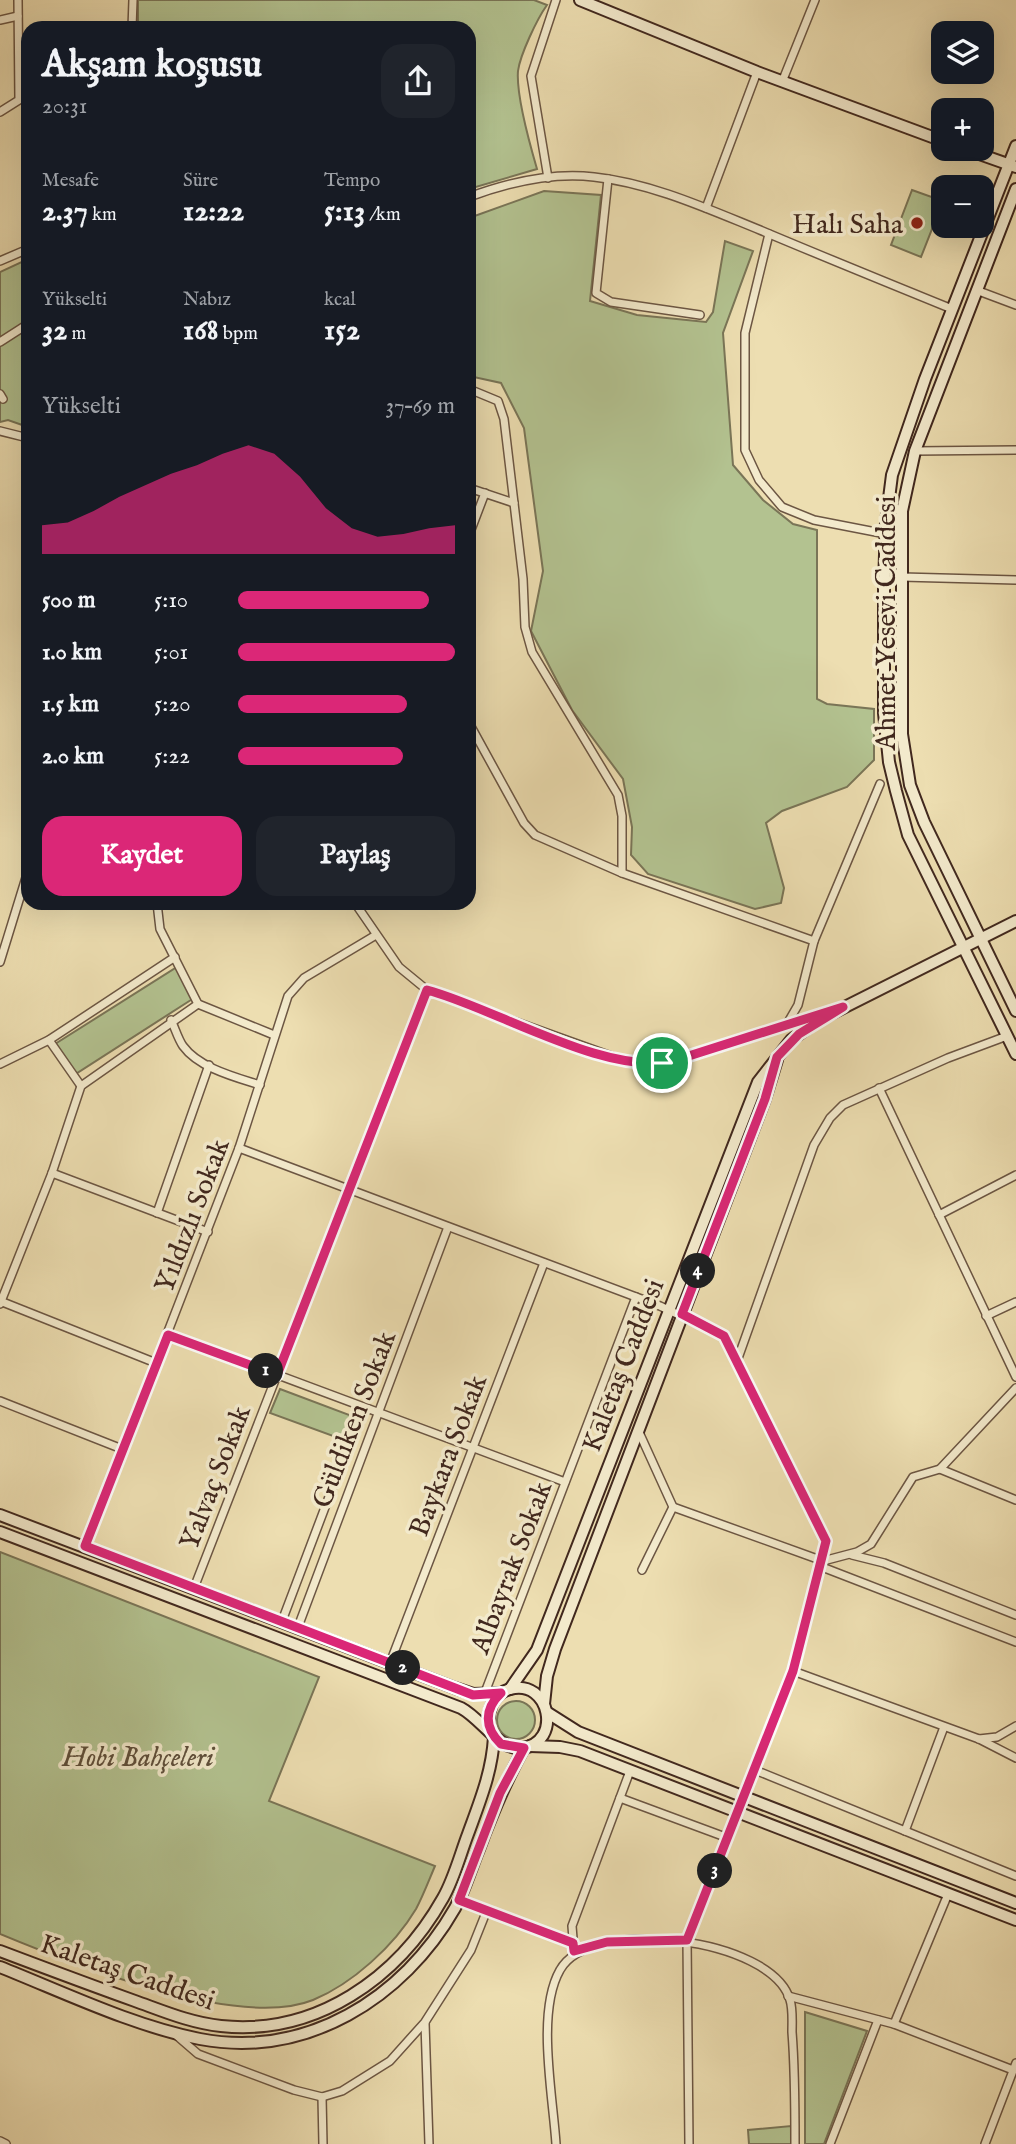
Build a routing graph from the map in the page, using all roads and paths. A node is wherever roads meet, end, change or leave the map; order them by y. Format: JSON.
{"nodes":[{"id":1,"x":18,"y":0,"type":"edge"},
{"id":2,"x":133,"y":0,"type":"edge"},
{"id":3,"x":556,"y":0,"type":"edge"},
{"id":4,"x":580,"y":0,"type":"edge"},
{"id":5,"x":815,"y":0,"type":"edge"},
{"id":6,"x":593,"y":4,"type":"edge"},
{"id":7,"x":18,"y":16,"type":"junction"},
{"id":8,"x":0,"y":20,"type":"edge"},
{"id":9,"x":132,"y":21,"type":"edge"},
{"id":10,"x":21,"y":52,"type":"edge"},
{"id":11,"x":757,"y":72,"type":"junction"},
{"id":12,"x":782,"y":82,"type":"junction"},
{"id":13,"x":21,"y":95,"type":"edge"},
{"id":14,"x":0,"y":112,"type":"edge"},
{"id":15,"x":931,"y":137,"type":"edge"},
{"id":16,"x":1016,"y":146,"type":"edge"},
{"id":17,"x":994,"y":159,"type":"edge"},
{"id":18,"x":1012,"y":166,"type":"edge"},
{"id":19,"x":548,"y":178,"type":"junction"},
{"id":20,"x":608,"y":179,"type":"junction"},
{"id":21,"x":1016,"y":189,"type":"edge"},
{"id":22,"x":476,"y":194,"type":"edge"},
{"id":23,"x":706,"y":208,"type":"junction"},
{"id":24,"x":769,"y":234,"type":"junction"},
{"id":25,"x":21,"y":252,"type":"edge"},
{"id":26,"x":0,"y":261,"type":"edge"},
{"id":27,"x":976,"y":290,"type":"junction"},
{"id":28,"x":1016,"y":305,"type":"edge"},
{"id":29,"x":952,"y":309,"type":"junction"},
{"id":30,"x":700,"y":315,"type":"dead end"},
{"id":31,"x":21,"y":328,"type":"edge"},
{"id":32,"x":0,"y":342,"type":"edge"},
{"id":33,"x":476,"y":392,"type":"edge"},
{"id":34,"x":0,"y":431,"type":"edge"},
{"id":35,"x":21,"y":436,"type":"edge"},
{"id":36,"x":1016,"y":450,"type":"edge"},
{"id":37,"x":915,"y":451,"type":"junction"},
{"id":38,"x":476,"y":490,"type":"edge"},
{"id":39,"x":485,"y":493,"type":"junction"},
{"id":40,"x":514,"y":503,"type":"junction"},
{"id":41,"x":476,"y":517,"type":"edge"},
{"id":42,"x":886,"y":534,"type":"junction"},
{"id":43,"x":902,"y":577,"type":"junction"},
{"id":44,"x":1016,"y":580,"type":"edge"},
{"id":45,"x":476,"y":742,"type":"edge"},
{"id":46,"x":880,"y":784,"type":"dead end"},
{"id":47,"x":622,"y":873,"type":"junction"},
{"id":48,"x":21,"y":894,"type":"edge"},
{"id":49,"x":158,"y":910,"type":"edge"},
{"id":50,"x":360,"y":910,"type":"edge"},
{"id":51,"x":1016,"y":921,"type":"edge"},
{"id":52,"x":376,"y":935,"type":"junction"},
{"id":53,"x":982,"y":939,"type":"junction"},
{"id":54,"x":814,"y":941,"type":"junction"},
{"id":55,"x":965,"y":948,"type":"junction"},
{"id":56,"x":174,"y":957,"type":"junction"},
{"id":57,"x":0,"y":962,"type":"edge"},
{"id":58,"x":427,"y":990,"type":"junction"},
{"id":59,"x":198,"y":1004,"type":"junction"},
{"id":60,"x":843,"y":1007,"type":"junction"},
{"id":61,"x":1016,"y":1011,"type":"edge"},
{"id":62,"x":172,"y":1020,"type":"junction"},
{"id":63,"x":787,"y":1025,"type":"junction"},
{"id":64,"x":274,"y":1035,"type":"junction"},
{"id":65,"x":1007,"y":1035,"type":"junction"},
{"id":66,"x":49,"y":1040,"type":"junction"},
{"id":67,"x":1016,"y":1054,"type":"edge"},
{"id":68,"x":777,"y":1057,"type":"junction"},
{"id":69,"x":0,"y":1064,"type":"edge"},
{"id":70,"x":209,"y":1066,"type":"junction"},
{"id":71,"x":260,"y":1085,"type":"junction"},
{"id":72,"x":81,"y":1086,"type":"junction"},
{"id":73,"x":879,"y":1088,"type":"junction"},
{"id":74,"x":239,"y":1148,"type":"junction"},
{"id":75,"x":52,"y":1173,"type":"junction"},
{"id":76,"x":1016,"y":1175,"type":"edge"},
{"id":77,"x":349,"y":1189,"type":"junction"},
{"id":78,"x":157,"y":1213,"type":"junction"},
{"id":79,"x":939,"y":1215,"type":"junction"},
{"id":80,"x":448,"y":1227,"type":"junction"},
{"id":81,"x":208,"y":1232,"type":"junction"},
{"id":82,"x":544,"y":1263,"type":"junction"},
{"id":83,"x":636,"y":1297,"type":"junction"},
{"id":84,"x":0,"y":1302,"type":"edge"},
{"id":85,"x":1016,"y":1302,"type":"edge"},
{"id":86,"x":668,"y":1309,"type":"junction"},
{"id":87,"x":682,"y":1314,"type":"junction"},
{"id":88,"x":986,"y":1316,"type":"junction"},
{"id":89,"x":168,"y":1335,"type":"junction"},
{"id":90,"x":1016,"y":1356,"type":"edge"},
{"id":91,"x":1008,"y":1360,"type":"junction"},
{"id":92,"x":737,"y":1361,"type":"junction"},
{"id":93,"x":156,"y":1363,"type":"junction"},
{"id":94,"x":277,"y":1375,"type":"junction"},
{"id":95,"x":1016,"y":1377,"type":"edge"},
{"id":96,"x":1016,"y":1388,"type":"edge"},
{"id":97,"x":0,"y":1401,"type":"edge"},
{"id":98,"x":363,"y":1407,"type":"junction"},
{"id":99,"x":378,"y":1412,"type":"junction"},
{"id":100,"x":638,"y":1430,"type":"junction"},
{"id":101,"x":473,"y":1447,"type":"junction"},
{"id":102,"x":122,"y":1449,"type":"junction"},
{"id":103,"x":940,"y":1469,"type":"junction"},
{"id":104,"x":565,"y":1482,"type":"junction"},
{"id":105,"x":1016,"y":1500,"type":"edge"},
{"id":106,"x":673,"y":1507,"type":"junction"},
{"id":107,"x":0,"y":1515,"type":"edge"},
{"id":108,"x":0,"y":1532,"type":"edge"},
{"id":109,"x":85,"y":1546,"type":"junction"},
{"id":110,"x":849,"y":1555,"type":"junction"},
{"id":111,"x":823,"y":1564,"type":"junction"},
{"id":112,"x":642,"y":1570,"type":"dead end"},
{"id":113,"x":194,"y":1588,"type":"junction"},
{"id":114,"x":1016,"y":1615,"type":"edge"},
{"id":115,"x":282,"y":1621,"type":"junction"},
{"id":116,"x":298,"y":1627,"type":"junction"},
{"id":117,"x":1016,"y":1642,"type":"edge"},
{"id":118,"x":390,"y":1663,"type":"junction"},
{"id":119,"x":793,"y":1671,"type":"junction"},
{"id":120,"x":506,"y":1691,"type":"junction"},
{"id":121,"x":484,"y":1695,"type":"junction"},
{"id":122,"x":546,"y":1708,"type":"junction"},
{"id":123,"x":1016,"y":1726,"type":"edge"},
{"id":124,"x":944,"y":1727,"type":"junction"},
{"id":125,"x":492,"y":1733,"type":"junction"},
{"id":126,"x":979,"y":1739,"type":"junction"},
{"id":127,"x":527,"y":1747,"type":"junction"},
{"id":128,"x":1016,"y":1758,"type":"edge"},
{"id":129,"x":755,"y":1770,"type":"junction"},
{"id":130,"x":630,"y":1771,"type":"junction"},
{"id":131,"x":620,"y":1798,"type":"junction"},
{"id":132,"x":743,"y":1798,"type":"junction"},
{"id":133,"x":738,"y":1813,"type":"junction"},
{"id":134,"x":905,"y":1831,"type":"junction"},
{"id":135,"x":728,"y":1838,"type":"junction"},
{"id":136,"x":1016,"y":1876,"type":"edge"},
{"id":137,"x":948,"y":1894,"type":"junction"},
{"id":138,"x":459,"y":1900,"type":"junction"},
{"id":139,"x":1016,"y":1903,"type":"edge"},
{"id":140,"x":487,"y":1910,"type":"junction"},
{"id":141,"x":1016,"y":1920,"type":"edge"},
{"id":142,"x":687,"y":1940,"type":"junction"},
{"id":143,"x":574,"y":1947,"type":"junction"},
{"id":144,"x":0,"y":1951,"type":"edge"},
{"id":145,"x":0,"y":1967,"type":"edge"},
{"id":146,"x":788,"y":1996,"type":"junction"},
{"id":147,"x":878,"y":2020,"type":"junction"},
{"id":148,"x":425,"y":2022,"type":"junction"},
{"id":149,"x":894,"y":2024,"type":"junction"},
{"id":150,"x":175,"y":2033,"type":"junction"},
{"id":151,"x":1015,"y":2066,"type":"edge"},
{"id":152,"x":322,"y":2097,"type":"junction"},
{"id":153,"x":0,"y":2141,"type":"edge"},
{"id":154,"x":6,"y":2144,"type":"edge"},
{"id":155,"x":323,"y":2144,"type":"edge"},
{"id":156,"x":429,"y":2144,"type":"edge"},
{"id":157,"x":556,"y":2144,"type":"edge"},
{"id":158,"x":689,"y":2144,"type":"edge"},
{"id":159,"x":795,"y":2144,"type":"edge"},
{"id":160,"x":830,"y":2144,"type":"edge"},
{"id":161,"x":985,"y":2144,"type":"edge"}],
"edges":[{"from":1,"to":7,"type":"street"},
{"from":2,"to":9,"type":"street"},
{"from":3,"to":19,"type":"street"},
{"from":4,"to":6,"type":"street"},
{"from":5,"to":12,"type":"street"},
{"from":6,"to":11,"type":"street"},
{"from":7,"to":8,"type":"street"},
{"from":7,"to":10,"type":"street"},
{"from":11,"to":12,"type":"street"},
{"from":11,"to":23,"type":"street"},
{"from":12,"to":15,"type":"street"},
{"from":13,"to":14,"type":"street"},
{"from":16,"to":18,"type":"street","name":"Ahmet Yesevi Caddesi"},
{"from":17,"to":18,"type":"street"},
{"from":18,"to":29,"type":"street","name":"Ahmet Yesevi Caddesi"},
{"from":19,"to":20,"type":"street"},
{"from":19,"to":22,"type":"street"},
{"from":20,"to":23,"type":"street"},
{"from":20,"to":30,"type":"street"},
{"from":21,"to":27,"type":"street","name":"Ahmet Yesevi Caddesi"},
{"from":23,"to":24,"type":"street"},
{"from":24,"to":29,"type":"street"},
{"from":24,"to":42,"type":"street"},
{"from":25,"to":26,"type":"street"},
{"from":27,"to":28,"type":"street"},
{"from":27,"to":37,"type":"street","name":"Ahmet Yesevi Caddesi"},
{"from":29,"to":42,"type":"street","name":"Ahmet Yesevi Caddesi"},
{"from":31,"to":32,"type":"street"},
{"from":33,"to":40,"type":"street"},
{"from":34,"to":35,"type":"street"},
{"from":36,"to":37,"type":"street"},
{"from":37,"to":43,"type":"street","name":"Ahmet Yesevi Caddesi"},
{"from":38,"to":39,"type":"street"},
{"from":39,"to":40,"type":"street"},
{"from":39,"to":41,"type":"street"},
{"from":40,"to":47,"type":"street"},
{"from":42,"to":55,"type":"street","name":"Ahmet Yesevi Caddesi"},
{"from":43,"to":44,"type":"street"},
{"from":43,"to":53,"type":"street","name":"Ahmet Yesevi Caddesi"},
{"from":45,"to":47,"type":"street"},
{"from":46,"to":54,"type":"street"},
{"from":47,"to":54,"type":"street"},
{"from":48,"to":57,"type":"street"},
{"from":49,"to":56,"type":"street"},
{"from":50,"to":52,"type":"street"},
{"from":51,"to":53,"type":"street","name":"Kaletaş Caddesi"},
{"from":52,"to":58,"type":"street"},
{"from":52,"to":64,"type":"street","name":"Yıldızlı Sokak"},
{"from":53,"to":55,"type":"street","name":"Kaletaş Caddesi"},
{"from":53,"to":61,"type":"street","name":"Ahmet Yesevi Caddesi"},
{"from":54,"to":63,"type":"street"},
{"from":55,"to":60,"type":"street","name":"Kaletaş Caddesi"},
{"from":55,"to":65,"type":"street","name":"Ahmet Yesevi Caddesi"},
{"from":56,"to":59,"type":"street"},
{"from":56,"to":66,"type":"street"},
{"from":58,"to":63,"type":"street"},
{"from":58,"to":77,"type":"street","name":"Yalvaç Sokak"},
{"from":59,"to":62,"type":"street"},
{"from":59,"to":64,"type":"street"},
{"from":60,"to":63,"type":"street"},
{"from":60,"to":68,"type":"street","name":"Kaletaş Caddesi"},
{"from":62,"to":70,"type":"street"},
{"from":62,"to":72,"type":"street"},
{"from":64,"to":71,"type":"street","name":"Yıldızlı Sokak"},
{"from":65,"to":67,"type":"street","name":"Ahmet Yesevi Caddesi"},
{"from":65,"to":73,"type":"street"},
{"from":66,"to":69,"type":"street"},
{"from":66,"to":72,"type":"street"},
{"from":68,"to":86,"type":"street","name":"Kaletaş Caddesi"},
{"from":68,"to":87,"type":"street","name":"Kaletaş Caddesi"},
{"from":70,"to":71,"type":"street"},
{"from":70,"to":78,"type":"street"},
{"from":71,"to":74,"type":"street","name":"Yıldızlı Sokak"},
{"from":72,"to":75,"type":"street"},
{"from":73,"to":79,"type":"street"},
{"from":73,"to":92,"type":"street"},
{"from":74,"to":77,"type":"street"},
{"from":74,"to":81,"type":"street","name":"Yıldızlı Sokak"},
{"from":75,"to":78,"type":"street"},
{"from":75,"to":84,"type":"street"},
{"from":76,"to":79,"type":"street"},
{"from":77,"to":80,"type":"street"},
{"from":77,"to":94,"type":"street","name":"Yalvaç Sokak"},
{"from":78,"to":81,"type":"street"},
{"from":79,"to":88,"type":"street"},
{"from":80,"to":82,"type":"street"},
{"from":80,"to":99,"type":"street","name":"Güldiken Sokak"},
{"from":81,"to":89,"type":"street","name":"Yıldızlı Sokak"},
{"from":82,"to":83,"type":"street"},
{"from":82,"to":101,"type":"street","name":"Baykara Sokak"},
{"from":83,"to":86,"type":"street"},
{"from":83,"to":104,"type":"street","name":"Albayrak Sokak"},
{"from":84,"to":93,"type":"street"},
{"from":85,"to":88,"type":"street"},
{"from":86,"to":87,"type":"street"},
{"from":86,"to":120,"type":"street","name":"Kaletaş Caddesi"},
{"from":87,"to":92,"type":"street"},
{"from":87,"to":100,"type":"street","name":"Kaletaş Caddesi"},
{"from":88,"to":91,"type":"street"},
{"from":89,"to":93,"type":"street","name":"Yıldızlı Sokak"},
{"from":89,"to":94,"type":"street"},
{"from":90,"to":91,"type":"street"},
{"from":91,"to":95,"type":"street"},
{"from":92,"to":111,"type":"street"},
{"from":93,"to":102,"type":"street","name":"Yıldızlı Sokak"},
{"from":94,"to":98,"type":"street"},
{"from":94,"to":113,"type":"street","name":"Yalvaç Sokak"},
{"from":96,"to":103,"type":"street"},
{"from":97,"to":102,"type":"street"},
{"from":98,"to":99,"type":"street"},
{"from":98,"to":115,"type":"street"},
{"from":99,"to":101,"type":"street"},
{"from":99,"to":116,"type":"street","name":"Güldiken Sokak"},
{"from":100,"to":106,"type":"street"},
{"from":100,"to":122,"type":"street","name":"Kaletaş Caddesi"},
{"from":101,"to":104,"type":"street"},
{"from":101,"to":118,"type":"street","name":"Baykara Sokak"},
{"from":102,"to":109,"type":"street","name":"Yıldızlı Sokak"},
{"from":103,"to":105,"type":"street"},
{"from":103,"to":110,"type":"street"},
{"from":104,"to":121,"type":"street","name":"Albayrak Sokak"},
{"from":106,"to":111,"type":"street"},
{"from":106,"to":112,"type":"street"},
{"from":107,"to":109,"type":"street"},
{"from":108,"to":125,"type":"street"},
{"from":109,"to":113,"type":"street"},
{"from":110,"to":111,"type":"street"},
{"from":110,"to":114,"type":"street"},
{"from":111,"to":117,"type":"street"},
{"from":111,"to":119,"type":"street"},
{"from":113,"to":115,"type":"street"},
{"from":115,"to":116,"type":"street"},
{"from":116,"to":118,"type":"street"},
{"from":118,"to":121,"type":"street"},
{"from":119,"to":124,"type":"street"},
{"from":119,"to":129,"type":"street"},
{"from":120,"to":121,"type":"street"},
{"from":120,"to":122,"type":"street"},
{"from":120,"to":125,"type":"street"},
{"from":122,"to":127,"type":"street"},
{"from":122,"to":132,"type":"street"},
{"from":123,"to":126,"type":"street"},
{"from":124,"to":126,"type":"street"},
{"from":124,"to":134,"type":"street"},
{"from":125,"to":127,"type":"street"},
{"from":125,"to":144,"type":"street","name":"Kaletaş Caddesi"},
{"from":126,"to":128,"type":"street"},
{"from":127,"to":130,"type":"street"},
{"from":127,"to":138,"type":"street","name":"Kaletaş Caddesi"},
{"from":129,"to":132,"type":"street"},
{"from":129,"to":134,"type":"street"},
{"from":130,"to":131,"type":"street"},
{"from":130,"to":133,"type":"street"},
{"from":131,"to":135,"type":"street"},
{"from":131,"to":143,"type":"street"},
{"from":132,"to":133,"type":"street"},
{"from":132,"to":139,"type":"street"},
{"from":133,"to":135,"type":"street"},
{"from":133,"to":137,"type":"street"},
{"from":134,"to":136,"type":"street"},
{"from":135,"to":142,"type":"street"},
{"from":137,"to":141,"type":"street"},
{"from":137,"to":149,"type":"street"},
{"from":138,"to":140,"type":"street"},
{"from":138,"to":150,"type":"street","name":"Kaletaş Caddesi"},
{"from":140,"to":143,"type":"street"},
{"from":140,"to":148,"type":"street"},
{"from":142,"to":143,"type":"street"},
{"from":142,"to":146,"type":"street"},
{"from":142,"to":158,"type":"street"},
{"from":143,"to":157,"type":"street"},
{"from":145,"to":150,"type":"street","name":"Kaletaş Caddesi"},
{"from":146,"to":147,"type":"street"},
{"from":146,"to":159,"type":"street"},
{"from":147,"to":149,"type":"street"},
{"from":147,"to":160,"type":"street"},
{"from":148,"to":152,"type":"street"},
{"from":148,"to":156,"type":"street"},
{"from":149,"to":151,"type":"street"},
{"from":150,"to":152,"type":"street"},
{"from":151,"to":161,"type":"street"},
{"from":152,"to":155,"type":"street"},
{"from":153,"to":154,"type":"street"}]}
